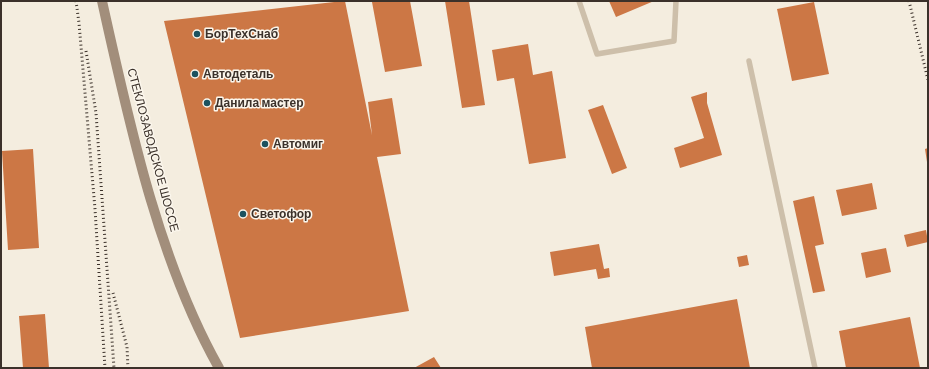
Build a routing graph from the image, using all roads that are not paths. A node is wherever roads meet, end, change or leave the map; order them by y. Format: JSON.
{"nodes":[{"id":1,"x":102,"y":1,"type":"edge"},
{"id":2,"x":579,"y":1,"type":"edge"},
{"id":3,"x":676,"y":1,"type":"edge"},
{"id":4,"x":748,"y":61,"type":"dead end"},
{"id":5,"x":220,"y":368,"type":"edge"},
{"id":6,"x":815,"y":368,"type":"edge"}],
"edges":[{"from":1,"to":5,"type":"main road","name":"СТЕКЛОЗАВОДСКОЕ ШОССЕ"},
{"from":2,"to":3,"type":"lane"},
{"from":4,"to":6,"type":"lane"}]}
